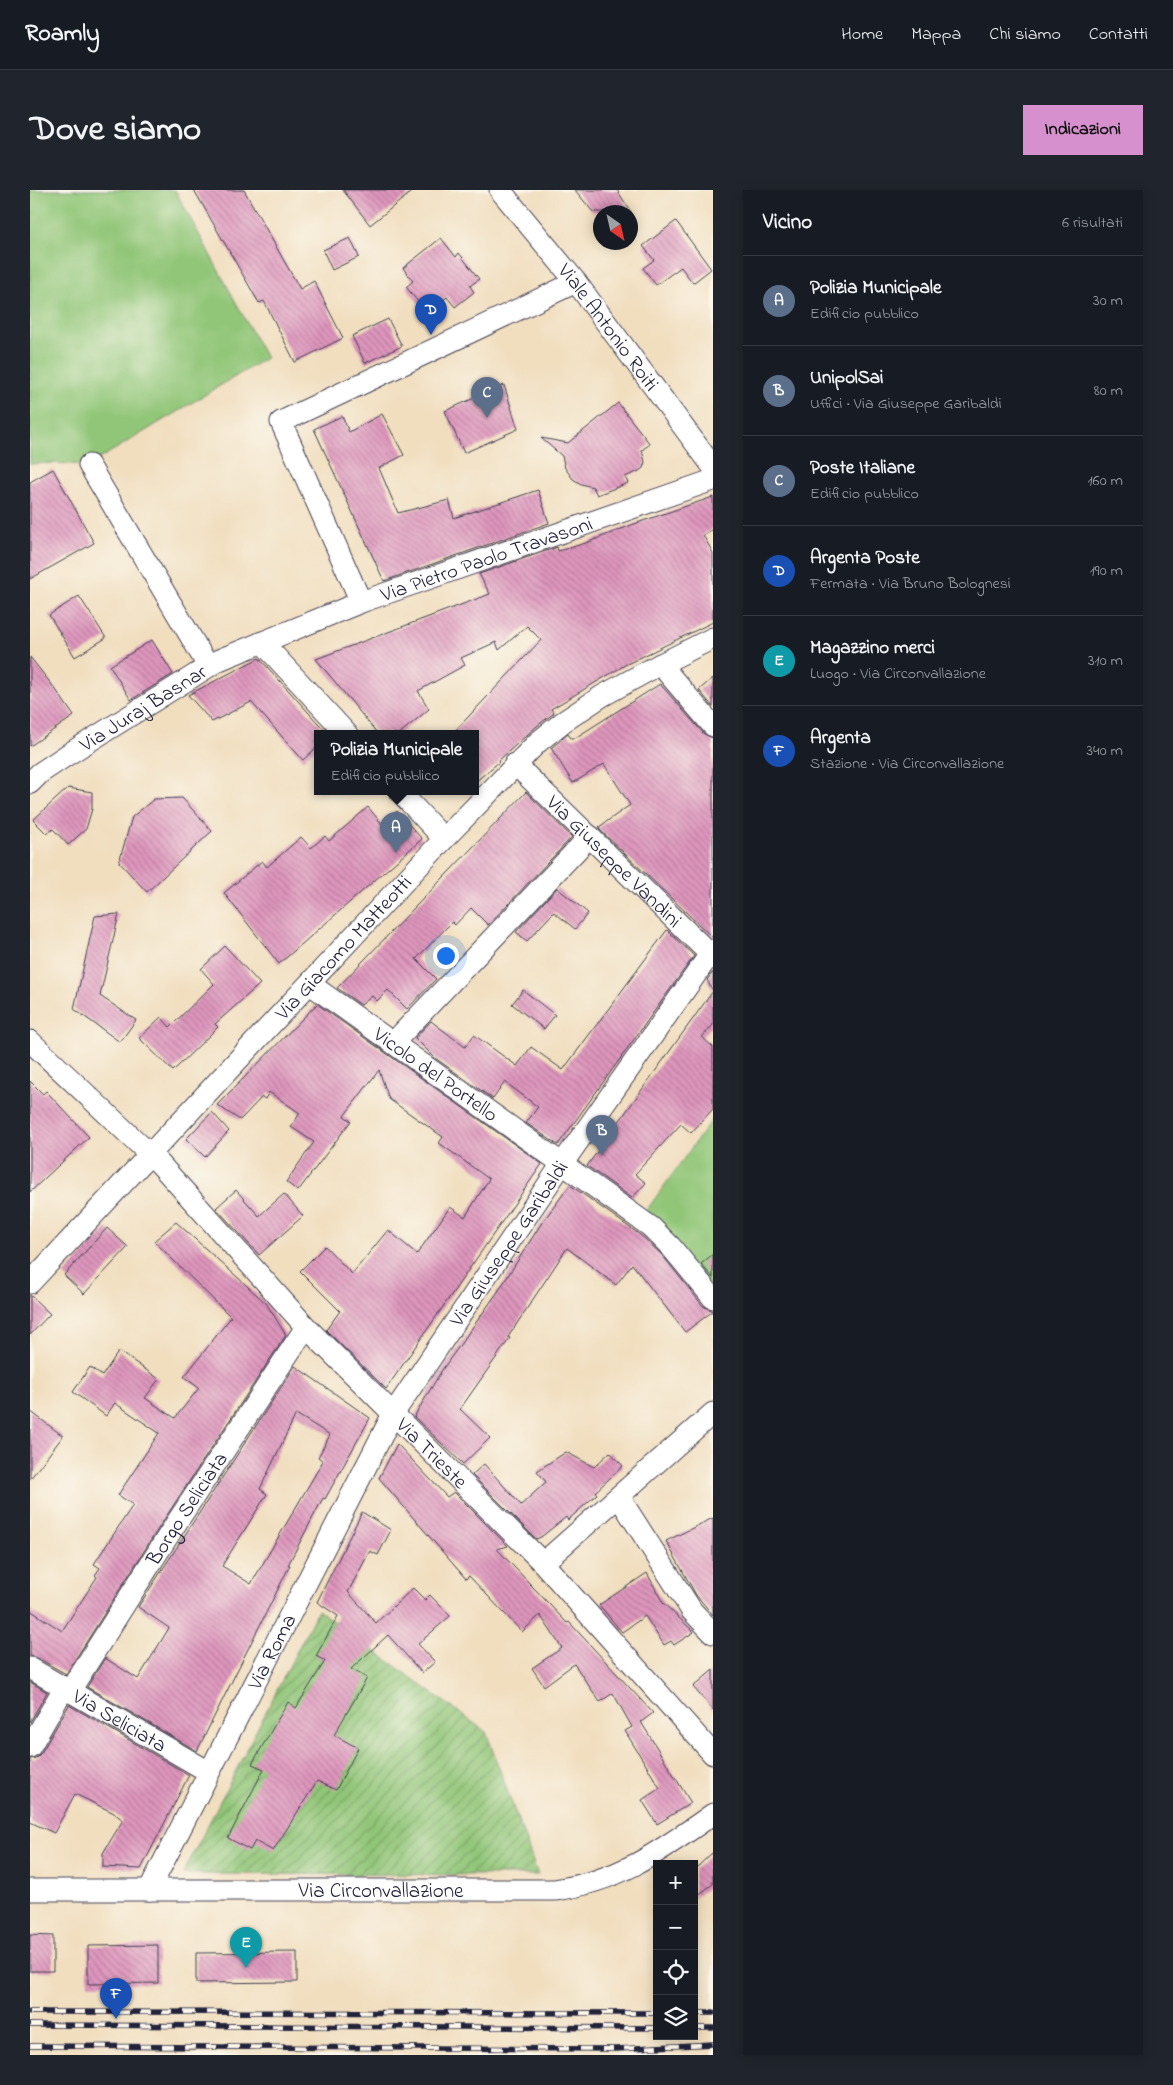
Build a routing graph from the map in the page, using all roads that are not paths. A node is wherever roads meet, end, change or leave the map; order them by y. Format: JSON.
{"nodes":[{"id":1,"x":500,"y":190,"type":"edge"},
{"id":2,"x":576,"y":282,"type":"junction"},
{"id":3,"x":89,"y":465,"type":"dead end"},
{"id":4,"x":713,"y":467,"type":"edge"},
{"id":5,"x":713,"y":480,"type":"edge"},
{"id":6,"x":361,"y":602,"type":"junction"},
{"id":7,"x":713,"y":638,"type":"edge"},
{"id":8,"x":262,"y":642,"type":"junction"},
{"id":9,"x":660,"y":664,"type":"junction"},
{"id":10,"x":208,"y":666,"type":"junction"},
{"id":11,"x":713,"y":726,"type":"edge"},
{"id":12,"x":343,"y":730,"type":"edge"},
{"id":13,"x":516,"y":764,"type":"junction"},
{"id":14,"x":30,"y":782,"type":"edge"},
{"id":15,"x":403,"y":795,"type":"edge"},
{"id":16,"x":590,"y":836,"type":"junction"},
{"id":17,"x":444,"y":839,"type":"junction"},
{"id":18,"x":712,"y":954,"type":"edge"},
{"id":19,"x":310,"y":984,"type":"junction"},
{"id":20,"x":30,"y":1041,"type":"edge"},
{"id":21,"x":393,"y":1044,"type":"junction"},
{"id":22,"x":150,"y":1154,"type":"junction"},
{"id":23,"x":562,"y":1164,"type":"junction"},
{"id":24,"x":30,"y":1283,"type":"edge"},
{"id":25,"x":713,"y":1298,"type":"edge"},
{"id":26,"x":306,"y":1327,"type":"junction"},
{"id":27,"x":713,"y":1413,"type":"edge"},
{"id":28,"x":393,"y":1414,"type":"junction"},
{"id":29,"x":619,"y":1497,"type":"junction"},
{"id":30,"x":543,"y":1563,"type":"junction"},
{"id":31,"x":713,"y":1633,"type":"edge"},
{"id":32,"x":30,"y":1668,"type":"edge"},
{"id":33,"x":66,"y":1690,"type":"junction"},
{"id":34,"x":30,"y":1747,"type":"edge"},
{"id":35,"x":713,"y":1754,"type":"edge"},
{"id":36,"x":208,"y":1772,"type":"junction"},
{"id":37,"x":713,"y":1814,"type":"edge"},
{"id":38,"x":30,"y":1890,"type":"edge"},
{"id":39,"x":149,"y":1890,"type":"junction"}],
"edges":[{"from":1,"to":2,"type":"street","name":"Viale Antonio Roiti"},
{"from":2,"to":4,"type":"street","name":"Viale Antonio Roiti"},
{"from":2,"to":6,"type":"street"},
{"from":3,"to":10,"type":"street"},
{"from":5,"to":6,"type":"street","name":"Via Pietro Paolo Travasoni"},
{"from":6,"to":8,"type":"street","name":"Via Pietro Paolo Travasoni"},
{"from":7,"to":9,"type":"street","name":"Via Giacomo Matteotti"},
{"from":8,"to":10,"type":"street","name":"Via Juraj Basnar"},
{"from":8,"to":12,"type":"street"},
{"from":9,"to":11,"type":"street"},
{"from":9,"to":13,"type":"street","name":"Via Giacomo Matteotti"},
{"from":10,"to":14,"type":"street","name":"Via Juraj Basnar"},
{"from":13,"to":16,"type":"street","name":"Via Giuseppe Vandini"},
{"from":13,"to":17,"type":"street","name":"Via Giacomo Matteotti"},
{"from":15,"to":17,"type":"street"},
{"from":16,"to":18,"type":"street","name":"Via Giuseppe Vandini"},
{"from":16,"to":21,"type":"street"},
{"from":17,"to":19,"type":"street","name":"Via Giacomo Matteotti"},
{"from":18,"to":23,"type":"street","name":"Via Giuseppe Garibaldi"},
{"from":19,"to":21,"type":"street","name":"Vicolo del Portello"},
{"from":19,"to":22,"type":"street","name":"Via Giacomo Matteotti"},
{"from":20,"to":22,"type":"street","name":"Via Trieste"},
{"from":21,"to":23,"type":"street","name":"Vicolo del Portello"},
{"from":22,"to":24,"type":"street","name":"Via Giacomo Matteotti"},
{"from":22,"to":26,"type":"street","name":"Via Trieste"},
{"from":23,"to":25,"type":"street","name":"Vicolo del Portello"},
{"from":23,"to":28,"type":"street","name":"Via Giuseppe Garibaldi"},
{"from":26,"to":28,"type":"street","name":"Via Trieste"},
{"from":26,"to":33,"type":"street","name":"Borgo Seliciata"},
{"from":27,"to":29,"type":"street"},
{"from":28,"to":30,"type":"street","name":"Via Trieste"},
{"from":28,"to":36,"type":"street","name":"Via Roma"},
{"from":29,"to":30,"type":"street"},
{"from":29,"to":31,"type":"street"},
{"from":30,"to":35,"type":"street","name":"Via Trieste"},
{"from":32,"to":33,"type":"street","name":"Via Seliciata"},
{"from":33,"to":34,"type":"street","name":"Borgo Seliciata"},
{"from":33,"to":36,"type":"street","name":"Via Seliciata"},
{"from":36,"to":39,"type":"street","name":"Via Roma"},
{"from":37,"to":39,"type":"street","name":"Via Circonvallazione"},
{"from":38,"to":39,"type":"street","name":"Via Circonvallazione"}]}
